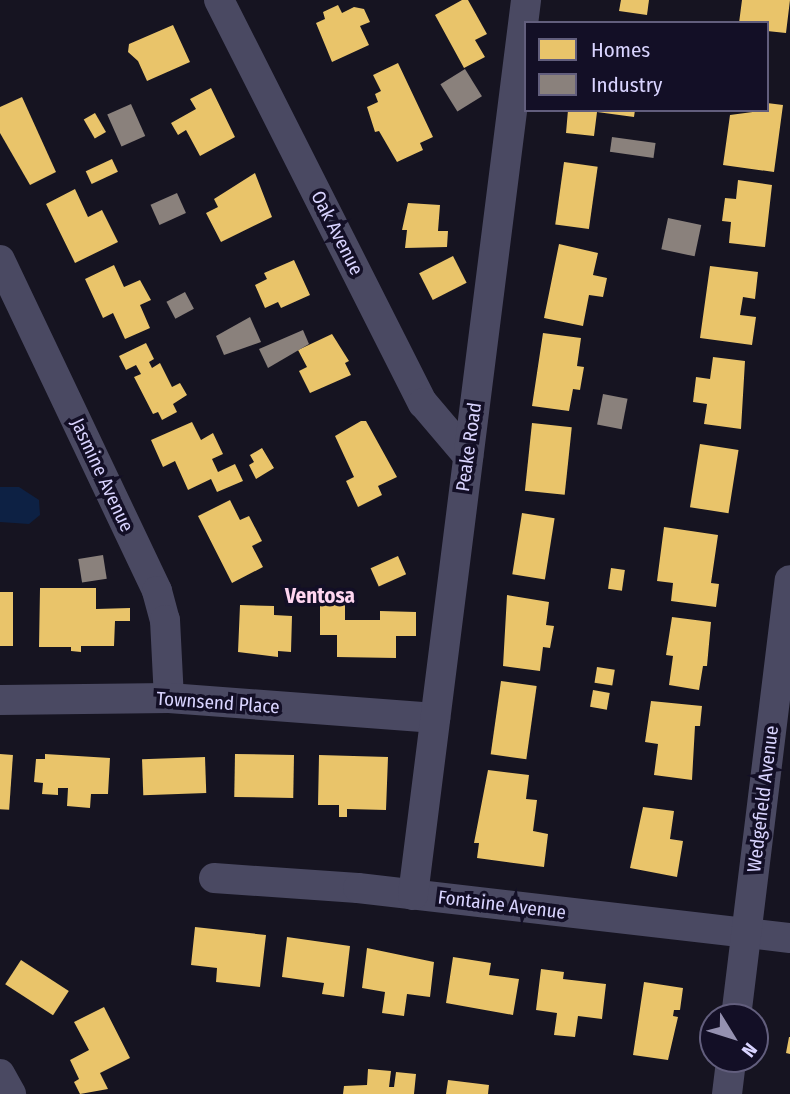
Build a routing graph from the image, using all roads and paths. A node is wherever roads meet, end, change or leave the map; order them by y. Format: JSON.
{"nodes":[{"id":1,"x":219,"y":0,"type":"edge"},
{"id":2,"x":526,"y":0,"type":"edge"},
{"id":3,"x":0,"y":260,"type":"edge"},
{"id":4,"x":468,"y":456,"type":"junction"},
{"id":5,"x":790,"y":580,"type":"edge"},
{"id":6,"x":169,"y":698,"type":"junction"},
{"id":7,"x":0,"y":700,"type":"edge"},
{"id":8,"x":435,"y":718,"type":"junction"},
{"id":9,"x":214,"y":878,"type":"dead end"},
{"id":10,"x":413,"y":895,"type":"junction"},
{"id":11,"x":747,"y":933,"type":"junction"},
{"id":12,"x":790,"y":938,"type":"edge"},
{"id":13,"x":738,"y":1003,"type":"edge"},
{"id":14,"x":729,"y":1073,"type":"edge"},
{"id":15,"x":0,"y":1074,"type":"edge"},
{"id":16,"x":11,"y":1094,"type":"edge"},
{"id":17,"x":727,"y":1094,"type":"edge"}],
"edges":[{"from":1,"to":4,"type":"street","name":"Oak Avenue"},
{"from":2,"to":4,"type":"street","name":"Peake Road"},
{"from":3,"to":6,"type":"street","name":"Jasmine Avenue"},
{"from":4,"to":8,"type":"street","name":"Peake Road"},
{"from":5,"to":11,"type":"street","name":"Wedgefield Avenue"},
{"from":6,"to":7,"type":"street","name":"Townsend Place"},
{"from":6,"to":8,"type":"street","name":"Townsend Place"},
{"from":8,"to":10,"type":"street","name":"Peake Road"},
{"from":9,"to":10,"type":"street","name":"Fontaine Avenue"},
{"from":10,"to":11,"type":"street","name":"Fontaine Avenue"},
{"from":11,"to":12,"type":"street","name":"Fontaine Avenue"},
{"from":11,"to":13,"type":"street","name":"Wedgefield Avenue"},
{"from":14,"to":17,"type":"street"},
{"from":15,"to":16,"type":"street"}]}
